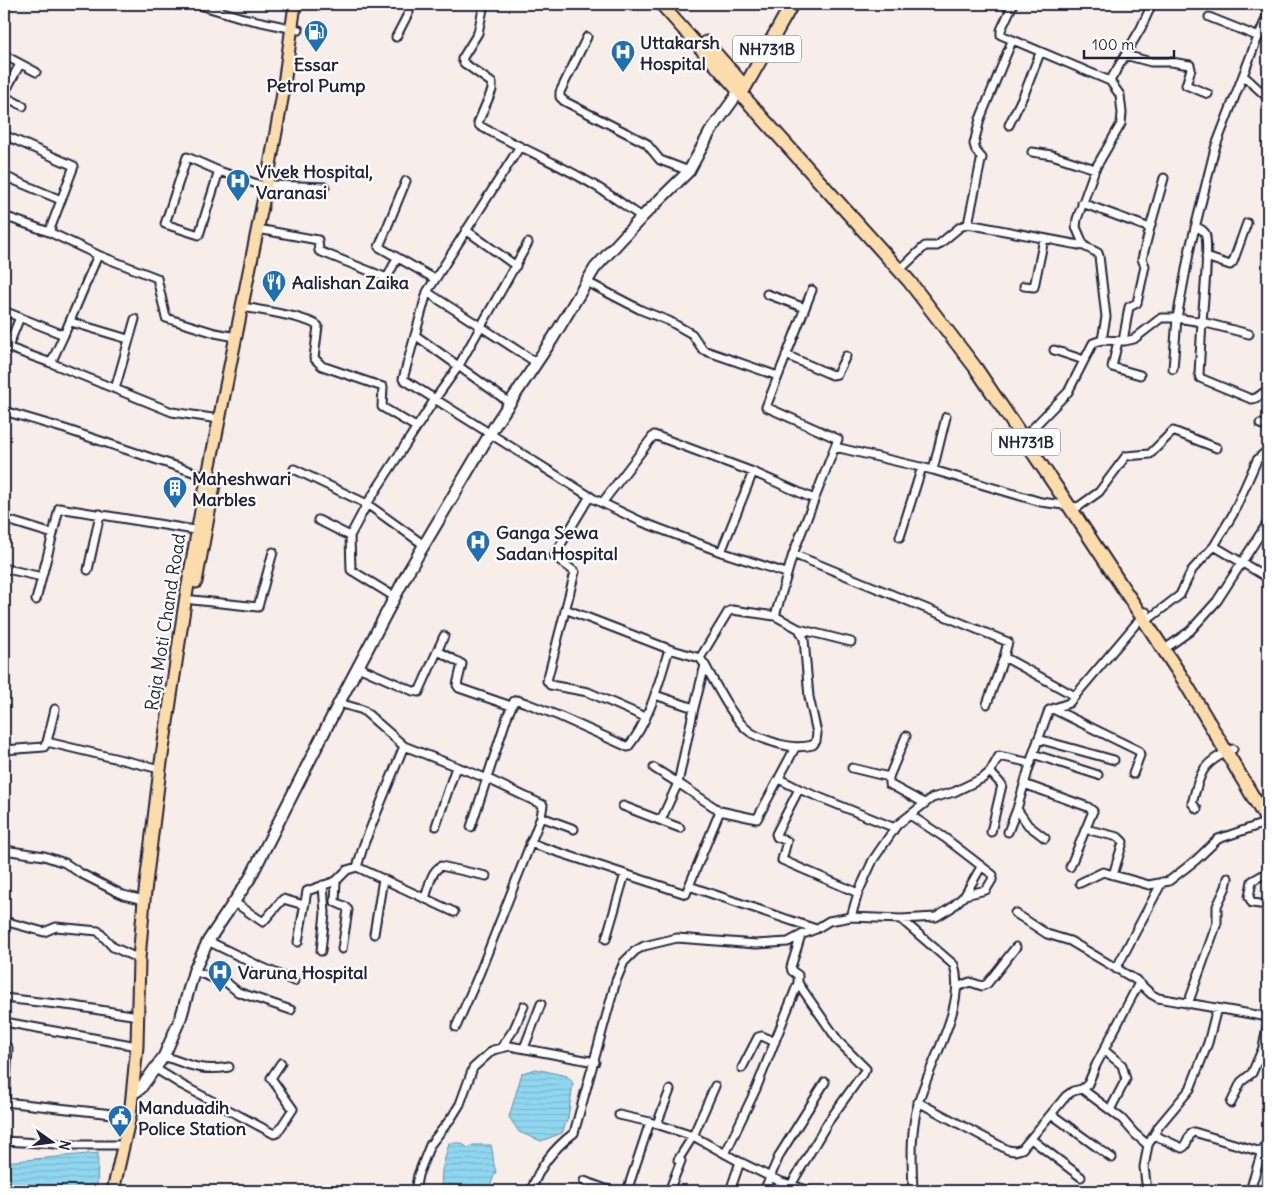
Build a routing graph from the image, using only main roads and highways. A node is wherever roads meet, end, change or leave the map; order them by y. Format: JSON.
{"nodes":[{"id":1,"x":295,"y":4,"type":"edge"},
{"id":2,"x":302,"y":4,"type":"edge"},
{"id":3,"x":670,"y":4,"type":"edge"},
{"id":4,"x":783,"y":4,"type":"edge"},
{"id":5,"x":792,"y":4,"type":"edge"},
{"id":6,"x":296,"y":29,"type":"junction"},
{"id":7,"x":740,"y":90,"type":"junction"},
{"id":8,"x":269,"y":186,"type":"junction"},
{"id":9,"x":1074,"y":506,"type":"junction"},
{"id":10,"x":202,"y":531,"type":"junction"},
{"id":11,"x":1146,"y":615,"type":"junction"},
{"id":12,"x":1230,"y":750,"type":"junction"},
{"id":13,"x":1268,"y":808,"type":"edge"},
{"id":14,"x":1268,"y":822,"type":"edge"},
{"id":15,"x":136,"y":1092,"type":"junction"},
{"id":16,"x":113,"y":1191,"type":"edge"},
{"id":17,"x":120,"y":1191,"type":"edge"}],
"edges":[{"from":1,"to":6,"type":"main road","name":"Raja Moti Chand Road"},
{"from":2,"to":6,"type":"main road"},
{"from":3,"to":7,"type":"main road"},
{"from":4,"to":7,"type":"highway"},
{"from":5,"to":7,"type":"highway","number":"NH731B"},
{"from":6,"to":8,"type":"main road","name":"Raja Moti Chand Road"},
{"from":7,"to":9,"type":"highway","number":"NH731B"},
{"from":7,"to":9,"type":"highway","number":"NH731B"},
{"from":8,"to":10,"type":"main road"},
{"from":8,"to":10,"type":"main road","name":"Raja Moti Chand Road"},
{"from":9,"to":11,"type":"highway","number":"NH731B"},
{"from":10,"to":15,"type":"main road"},
{"from":10,"to":15,"type":"main road","name":"Raja Moti Chand Road"},
{"from":11,"to":12,"type":"highway","number":"NH731B"},
{"from":11,"to":12,"type":"highway","number":"NH731B"},
{"from":12,"to":13,"type":"highway","number":"NH731B"},
{"from":12,"to":14,"type":"highway","number":"NH731B"},
{"from":15,"to":16,"type":"main road","name":"Raja Moti Chand Road"},
{"from":15,"to":17,"type":"main road"}]}
